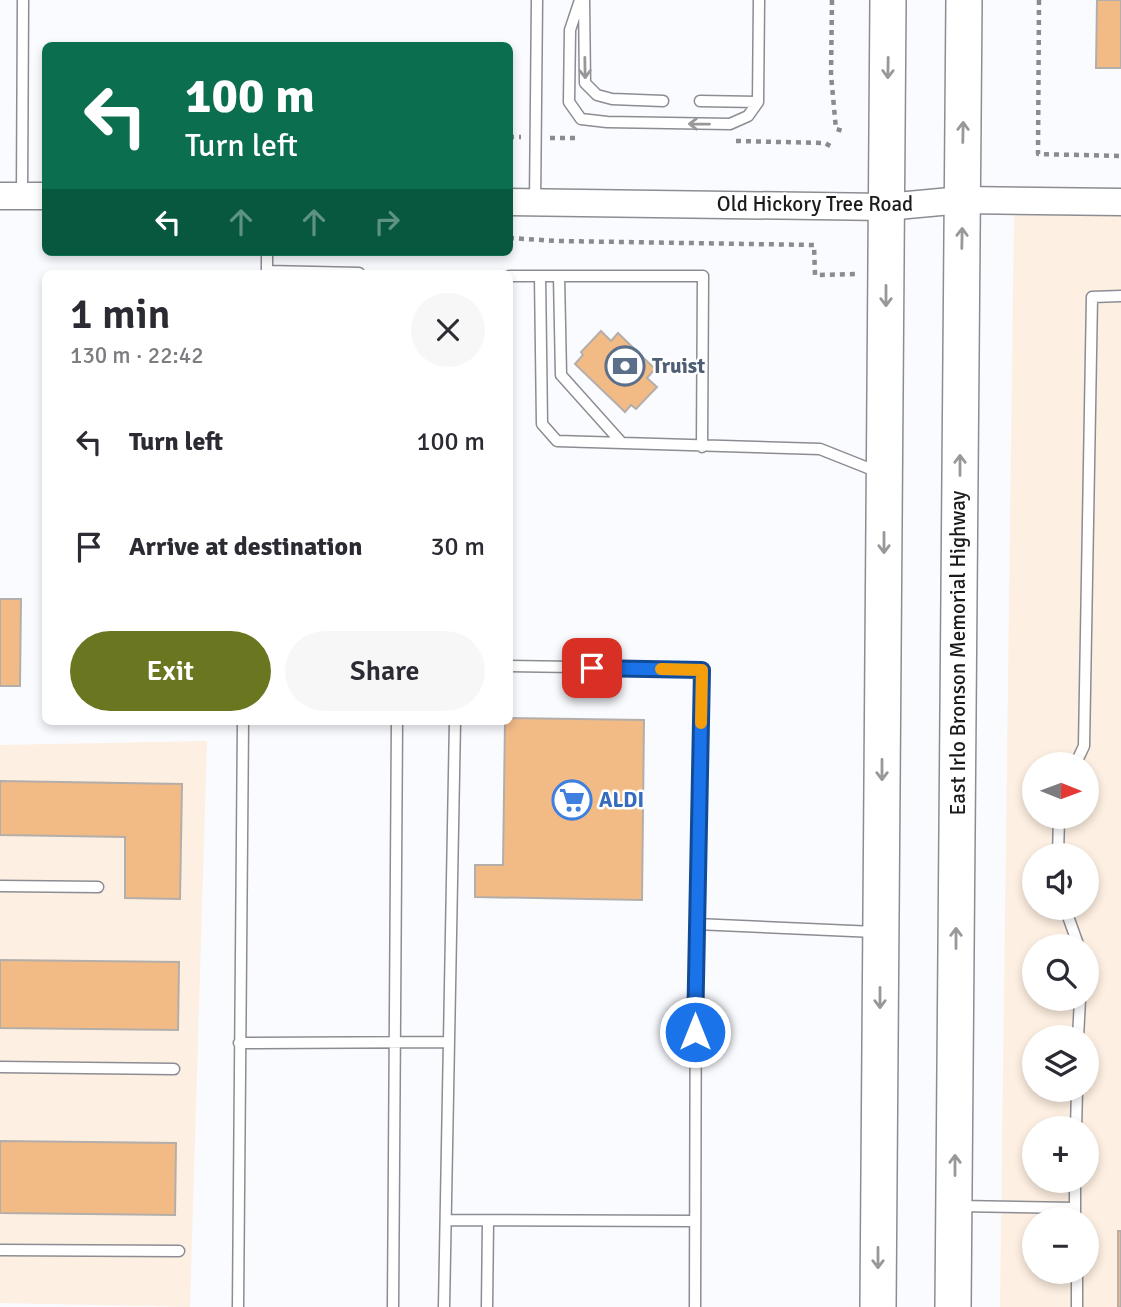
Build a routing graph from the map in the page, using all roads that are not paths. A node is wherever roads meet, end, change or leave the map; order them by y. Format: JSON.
{"nodes":[{"id":1,"x":23,"y":0,"type":"edge"},
{"id":2,"x":537,"y":0,"type":"edge"},
{"id":3,"x":582,"y":0,"type":"edge"},
{"id":4,"x":759,"y":0,"type":"edge"},
{"id":5,"x":888,"y":0,"type":"edge"},
{"id":6,"x":964,"y":0,"type":"edge"},
{"id":7,"x":663,"y":101,"type":"dead end"},
{"id":8,"x":700,"y":101,"type":"dead end"},
{"id":9,"x":758,"y":102,"type":"junction"},
{"id":10,"x":22,"y":196,"type":"edge"},
{"id":11,"x":962,"y":200,"type":"junction"},
{"id":12,"x":522,"y":202,"type":"edge"},
{"id":13,"x":1121,"y":202,"type":"edge"},
{"id":14,"x":886,"y":207,"type":"junction"},
{"id":15,"x":513,"y":276,"type":"edge"},
{"id":16,"x":540,"y":276,"type":"junction"},
{"id":17,"x":559,"y":276,"type":"junction"},
{"id":18,"x":1121,"y":296,"type":"edge"},
{"id":19,"x":621,"y":442,"type":"junction"},
{"id":20,"x":702,"y":447,"type":"junction"},
{"id":21,"x":885,"y":475,"type":"junction"},
{"id":22,"x":513,"y":666,"type":"edge"},
{"id":23,"x":243,"y":725,"type":"edge"},
{"id":24,"x":397,"y":725,"type":"edge"},
{"id":25,"x":455,"y":725,"type":"edge"},
{"id":26,"x":1081,"y":752,"type":"edge"},
{"id":27,"x":0,"y":886,"type":"edge"},
{"id":28,"x":98,"y":887,"type":"dead end"},
{"id":29,"x":696,"y":924,"type":"junction"},
{"id":30,"x":881,"y":932,"type":"junction"},
{"id":31,"x":450,"y":1042,"type":"junction"},
{"id":32,"x":239,"y":1043,"type":"junction"},
{"id":33,"x":394,"y":1043,"type":"junction"},
{"id":34,"x":0,"y":1067,"type":"edge"},
{"id":35,"x":174,"y":1069,"type":"dead end"},
{"id":36,"x":954,"y":1206,"type":"junction"},
{"id":37,"x":1022,"y":1207,"type":"edge"},
{"id":38,"x":446,"y":1220,"type":"junction"},
{"id":39,"x":488,"y":1221,"type":"junction"},
{"id":40,"x":694,"y":1221,"type":"junction"},
{"id":41,"x":0,"y":1250,"type":"edge"},
{"id":42,"x":179,"y":1251,"type":"dead end"},
{"id":43,"x":1077,"y":1284,"type":"edge"},
{"id":44,"x":237,"y":1307,"type":"edge"},
{"id":45,"x":393,"y":1307,"type":"edge"},
{"id":46,"x":444,"y":1307,"type":"edge"},
{"id":47,"x":487,"y":1307,"type":"edge"},
{"id":48,"x":695,"y":1307,"type":"edge"},
{"id":49,"x":878,"y":1307,"type":"edge"},
{"id":50,"x":953,"y":1307,"type":"edge"},
{"id":51,"x":1077,"y":1307,"type":"edge"}],
"edges":[{"from":1,"to":10,"type":"lane"},
{"from":2,"to":12,"type":"lane"},
{"from":3,"to":7,"type":"lane","one_way":true},
{"from":9,"to":3,"type":"lane","one_way":true},
{"from":4,"to":9,"type":"lane"},
{"from":5,"to":14,"type":"highway","one_way":true},
{"from":11,"to":6,"type":"highway","name":"East Irlo Bronson Memorial Highway","one_way":true},
{"from":8,"to":9,"type":"lane"},
{"from":11,"to":13,"type":"street","name":"Old Hickory Tree Road"},
{"from":11,"to":14,"type":"street","name":"Old Hickory Tree Road"},
{"from":36,"to":11,"type":"highway","name":"East Irlo Bronson Memorial Highway","one_way":true},
{"from":12,"to":14,"type":"street","name":"Old Hickory Tree Road"},
{"from":14,"to":21,"type":"highway","one_way":true},
{"from":15,"to":16,"type":"lane"},
{"from":16,"to":17,"type":"lane"},
{"from":16,"to":19,"type":"lane"},
{"from":17,"to":19,"type":"lane"},
{"from":17,"to":20,"type":"lane"},
{"from":18,"to":26,"type":"lane"},
{"from":19,"to":20,"type":"lane"},
{"from":20,"to":21,"type":"lane"},
{"from":21,"to":30,"type":"highway","one_way":true},
{"from":22,"to":29,"type":"lane"},
{"from":23,"to":32,"type":"lane"},
{"from":24,"to":33,"type":"lane"},
{"from":25,"to":31,"type":"lane"},
{"from":27,"to":28,"type":"lane"},
{"from":29,"to":30,"type":"lane"},
{"from":29,"to":40,"type":"lane"},
{"from":30,"to":49,"type":"highway","one_way":true},
{"from":31,"to":33,"type":"lane"},
{"from":31,"to":38,"type":"lane"},
{"from":32,"to":33,"type":"lane"},
{"from":32,"to":44,"type":"lane"},
{"from":33,"to":45,"type":"lane"},
{"from":34,"to":35,"type":"lane"},
{"from":36,"to":37,"type":"lane"},
{"from":36,"to":50,"type":"highway","name":"East Irlo Bronson Memorial Highway"},
{"from":38,"to":39,"type":"lane"},
{"from":38,"to":46,"type":"lane"},
{"from":39,"to":40,"type":"lane"},
{"from":39,"to":47,"type":"lane"},
{"from":40,"to":48,"type":"lane"},
{"from":41,"to":42,"type":"lane"},
{"from":43,"to":51,"type":"lane"}]}
